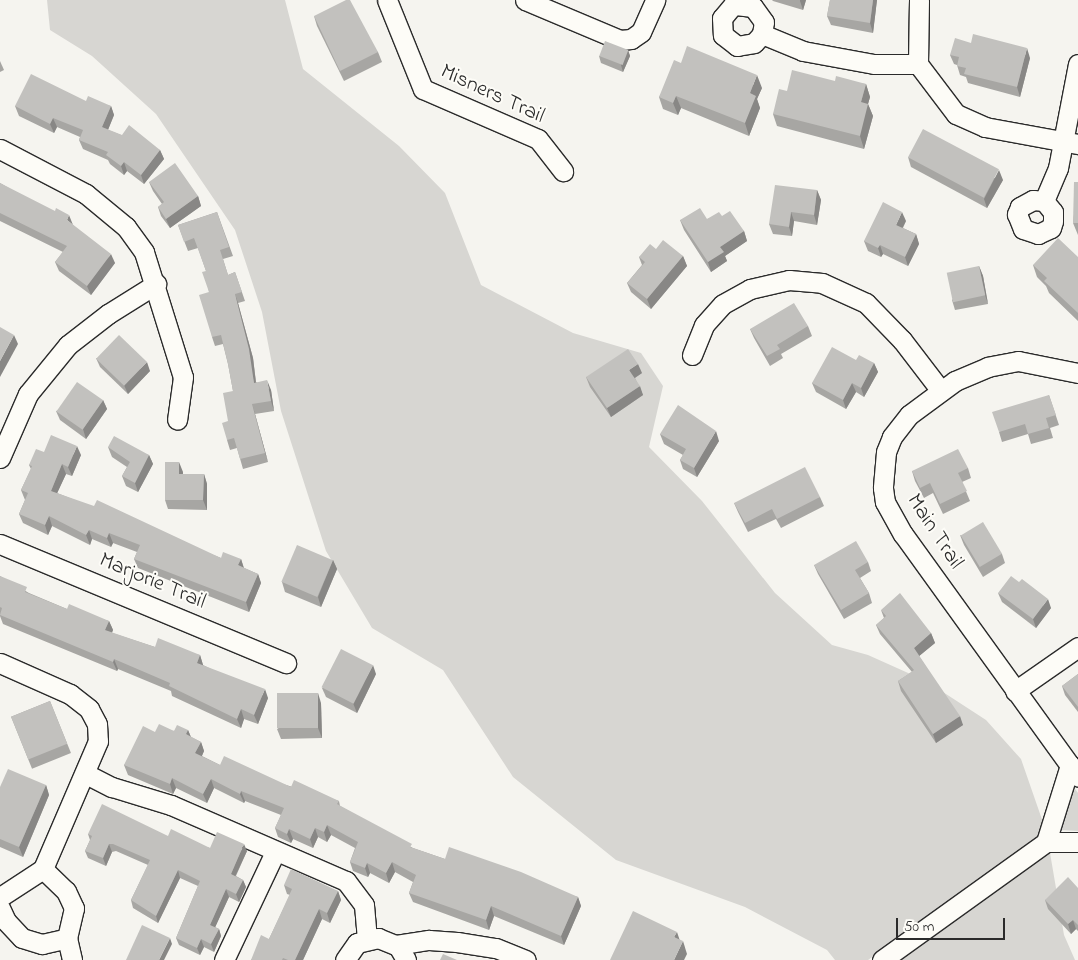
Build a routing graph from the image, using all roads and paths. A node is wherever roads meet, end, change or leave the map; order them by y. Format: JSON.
{"nodes":[{"id":1,"x":387,"y":0,"type":"edge"},
{"id":2,"x":525,"y":0,"type":"edge"},
{"id":3,"x":655,"y":0,"type":"edge"},
{"id":4,"x":919,"y":0,"type":"edge"},
{"id":5,"x":762,"y":34,"type":"dead end"},
{"id":6,"x":918,"y":64,"type":"junction"},
{"id":7,"x":1078,"y":64,"type":"edge"},
{"id":8,"x":1070,"y":143,"type":"edge"},
{"id":9,"x":0,"y":149,"type":"edge"},
{"id":10,"x":563,"y":171,"type":"dead end"},
{"id":11,"x":1044,"y":202,"type":"dead end"},
{"id":12,"x":156,"y":284,"type":"junction"},
{"id":13,"x":692,"y":354,"type":"dead end"},
{"id":14,"x":1078,"y":373,"type":"edge"},
{"id":15,"x":940,"y":392,"type":"junction"},
{"id":16,"x":177,"y":420,"type":"dead end"},
{"id":17,"x":0,"y":458,"type":"edge"},
{"id":18,"x":0,"y":544,"type":"edge"},
{"id":19,"x":1078,"y":647,"type":"edge"},
{"id":20,"x":286,"y":663,"type":"dead end"},
{"id":21,"x":0,"y":664,"type":"edge"},
{"id":22,"x":1016,"y":691,"type":"junction"},
{"id":23,"x":1074,"y":771,"type":"edge"},
{"id":24,"x":86,"y":774,"type":"junction"},
{"id":25,"x":1046,"y":842,"type":"junction"},
{"id":26,"x":1078,"y":842,"type":"edge"},
{"id":27,"x":276,"y":852,"type":"junction"},
{"id":28,"x":43,"y":869,"type":"junction"},
{"id":29,"x":0,"y":897,"type":"edge"},
{"id":30,"x":0,"y":908,"type":"edge"},
{"id":31,"x":67,"y":938,"type":"junction"},
{"id":32,"x":367,"y":939,"type":"junction"},
{"id":33,"x":401,"y":953,"type":"edge"},
{"id":34,"x":72,"y":960,"type":"edge"},
{"id":35,"x":224,"y":960,"type":"edge"},
{"id":36,"x":345,"y":960,"type":"edge"},
{"id":37,"x":526,"y":960,"type":"edge"},
{"id":38,"x":882,"y":960,"type":"edge"}],
"edges":[{"from":1,"to":10,"type":"street","name":"Misners Trail"},
{"from":2,"to":3,"type":"street"},
{"from":4,"to":6,"type":"street"},
{"from":5,"to":6,"type":"street"},
{"from":6,"to":8,"type":"street"},
{"from":7,"to":8,"type":"street"},
{"from":8,"to":11,"type":"street"},
{"from":9,"to":12,"type":"street"},
{"from":12,"to":16,"type":"street"},
{"from":12,"to":17,"type":"street"},
{"from":13,"to":15,"type":"street"},
{"from":14,"to":15,"type":"street","name":"Main Trail"},
{"from":15,"to":22,"type":"street","name":"Main Trail"},
{"from":18,"to":20,"type":"street","name":"Marjorie Trail"},
{"from":19,"to":22,"type":"street"},
{"from":21,"to":24,"type":"street"},
{"from":22,"to":23,"type":"street","name":"Main Trail"},
{"from":23,"to":25,"type":"street","name":"Main Trail"},
{"from":24,"to":27,"type":"street"},
{"from":24,"to":28,"type":"street"},
{"from":25,"to":26,"type":"street"},
{"from":25,"to":38,"type":"street"},
{"from":27,"to":32,"type":"street"},
{"from":27,"to":35,"type":"street"},
{"from":28,"to":29,"type":"street"},
{"from":28,"to":31,"type":"street"},
{"from":30,"to":31,"type":"street"},
{"from":31,"to":34,"type":"street"},
{"from":32,"to":33,"type":"street"},
{"from":32,"to":36,"type":"street"},
{"from":33,"to":37,"type":"street"}]}
